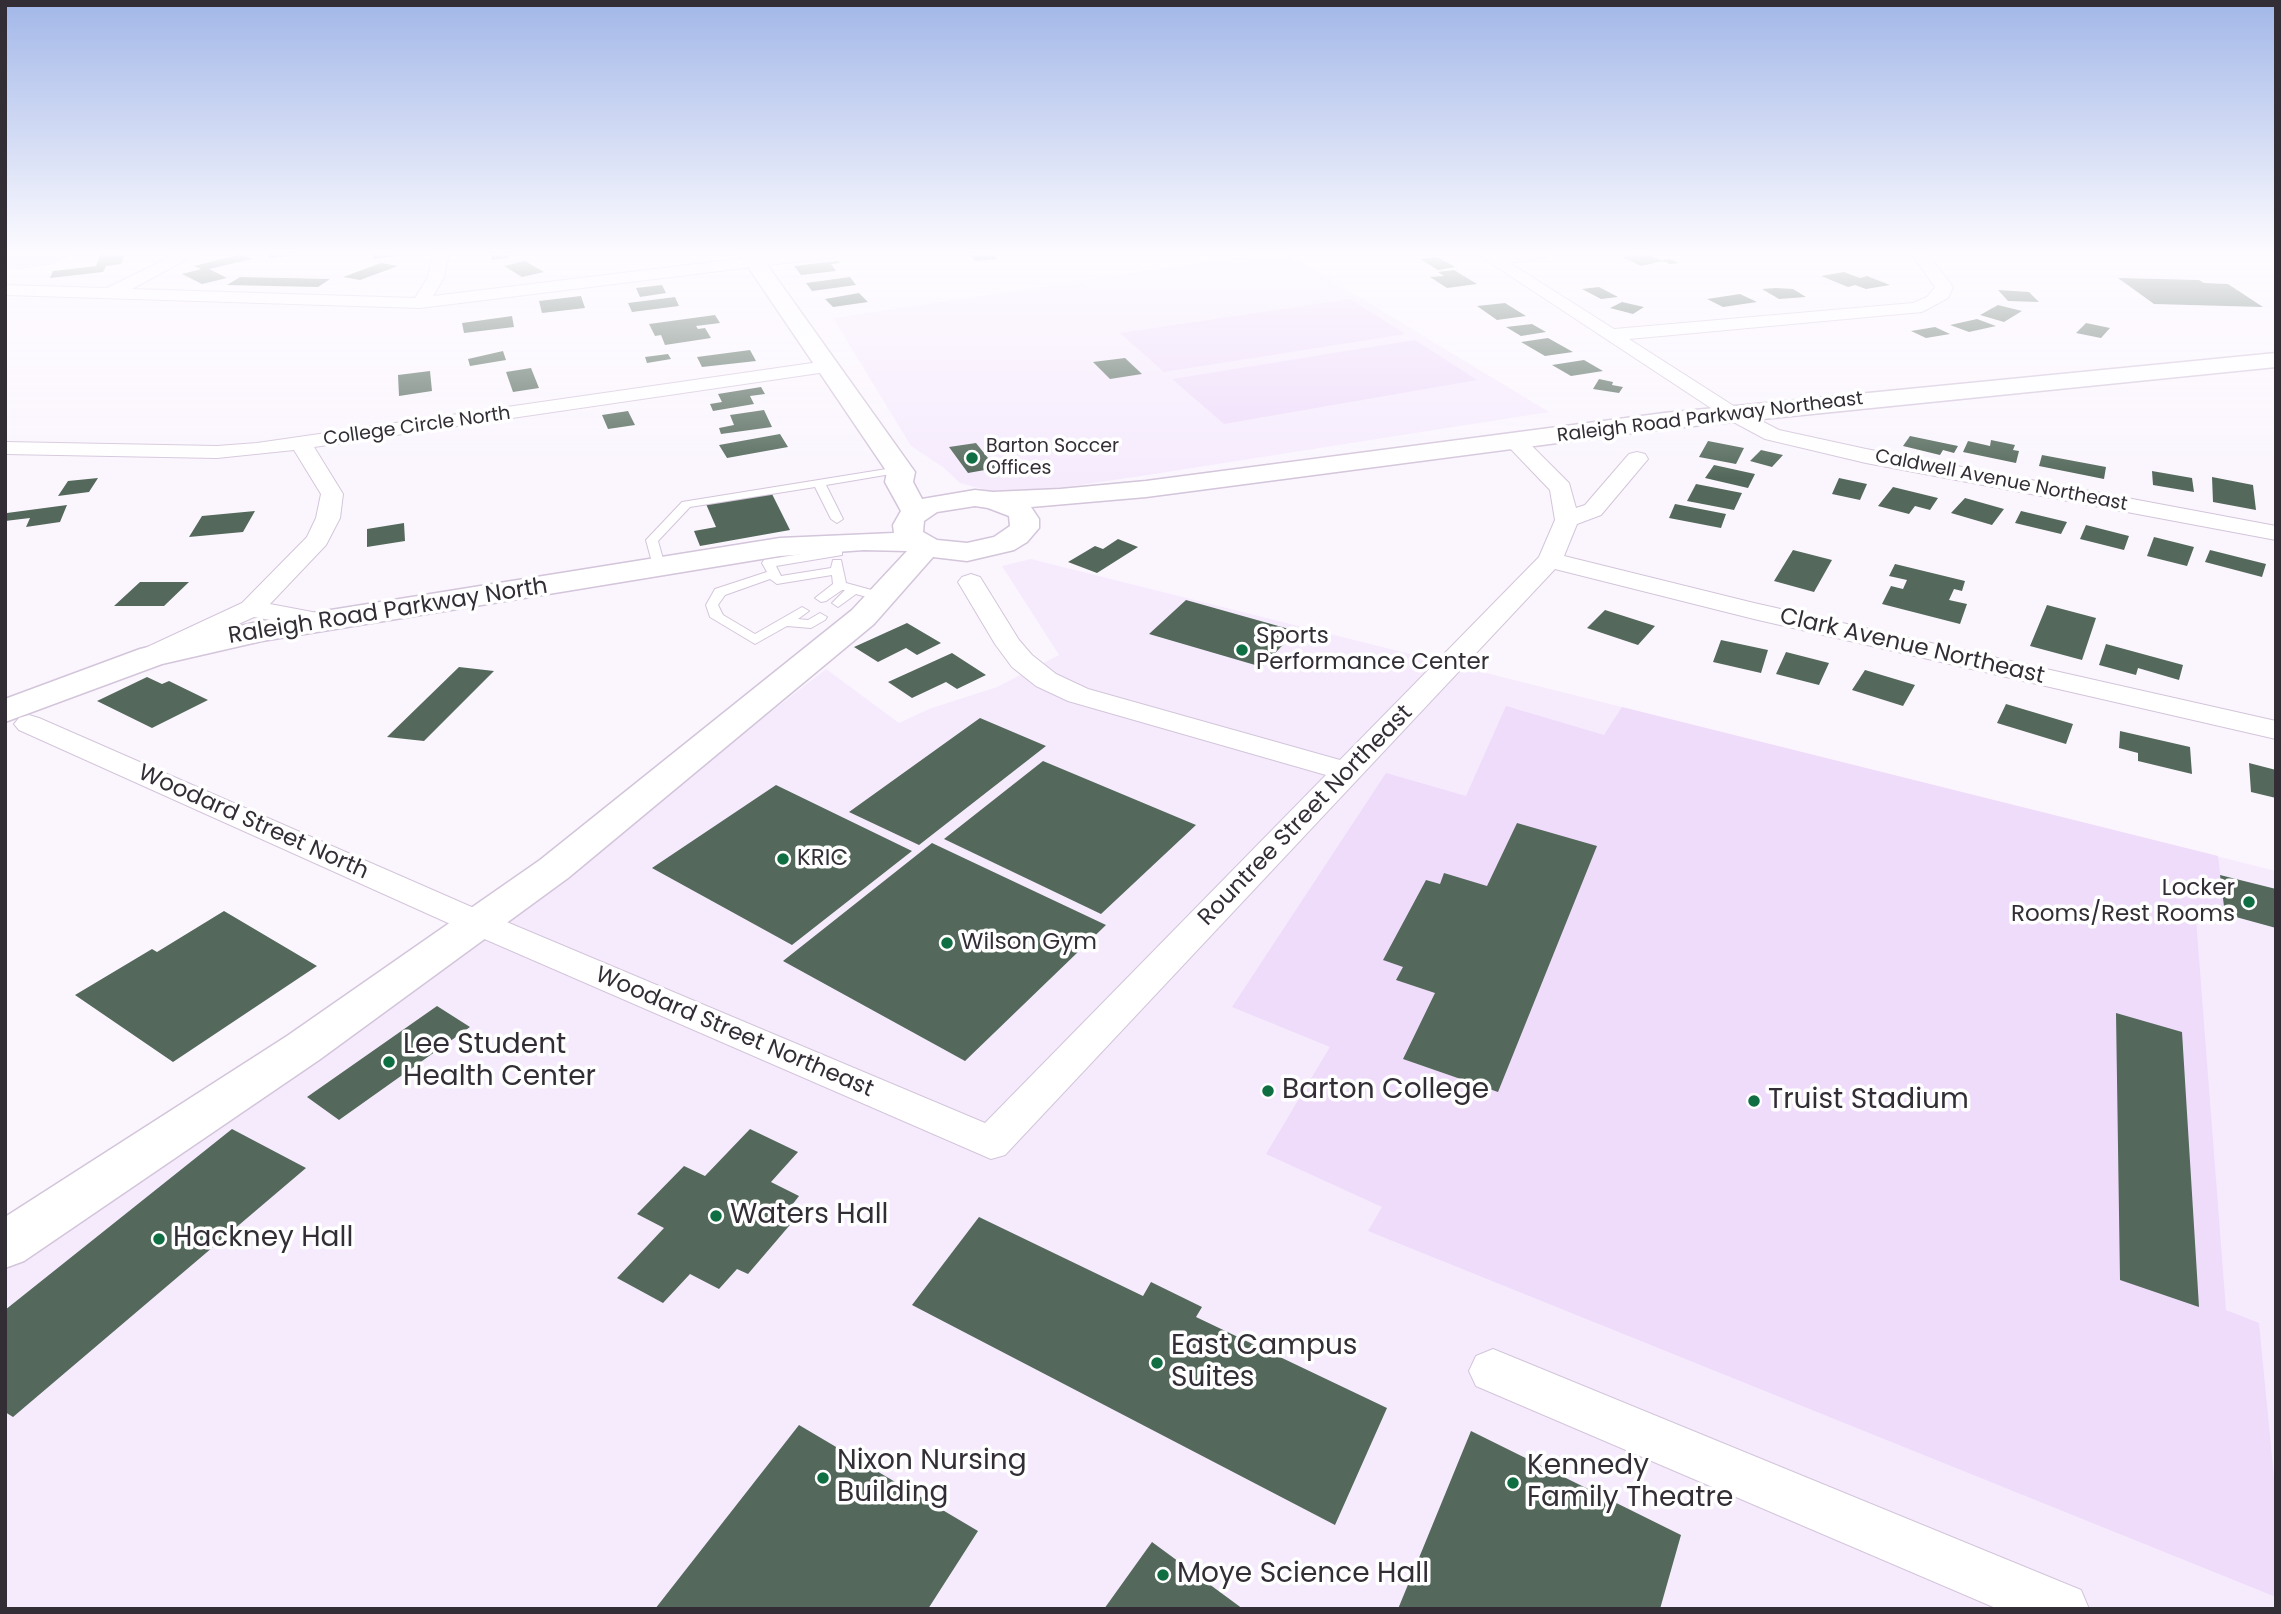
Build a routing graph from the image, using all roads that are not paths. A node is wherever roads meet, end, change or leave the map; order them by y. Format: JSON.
{"nodes":[{"id":1,"x":799,"y":327,"type":"edge"},
{"id":2,"x":1598,"y":327,"type":"edge"},
{"id":3,"x":1697,"y":327,"type":"edge"},
{"id":4,"x":1610,"y":335,"type":"junction"},
{"id":5,"x":2276,"y":359,"type":"edge"},
{"id":6,"x":826,"y":367,"type":"junction"},
{"id":7,"x":1733,"y":414,"type":"junction"},
{"id":8,"x":1514,"y":441,"type":"junction"},
{"id":9,"x":301,"y":444,"type":"junction"},
{"id":10,"x":5,"y":448,"type":"edge"},
{"id":11,"x":1637,"y":459,"type":"dead end"},
{"id":12,"x":900,"y":471,"type":"junction"},
{"id":13,"x":819,"y":483,"type":"junction"},
{"id":14,"x":1146,"y":489,"type":"junction"},
{"id":15,"x":984,"y":499,"type":"junction"},
{"id":16,"x":1567,"y":520,"type":"junction"},
{"id":17,"x":1024,"y":527,"type":"junction"},
{"id":18,"x":918,"y":529,"type":"junction"},
{"id":19,"x":2276,"y":533,"type":"edge"},
{"id":20,"x":838,"y":546,"type":"junction"},
{"id":21,"x":987,"y":549,"type":"junction"},
{"id":22,"x":767,"y":559,"type":"junction"},
{"id":23,"x":1550,"y":560,"type":"junction"},
{"id":24,"x":659,"y":566,"type":"junction"},
{"id":25,"x":971,"y":582,"type":"dead end"},
{"id":26,"x":841,"y":607,"type":"junction"},
{"id":27,"x":251,"y":609,"type":"junction"},
{"id":28,"x":802,"y":611,"type":"dead end"},
{"id":29,"x":319,"y":621,"type":"junction"},
{"id":30,"x":787,"y":622,"type":"junction"},
{"id":31,"x":152,"y":656,"type":"junction"},
{"id":32,"x":17,"y":717,"type":"edge"},
{"id":33,"x":2276,"y":730,"type":"edge"},
{"id":34,"x":1349,"y":772,"type":"junction"},
{"id":35,"x":478,"y":923,"type":"junction"},
{"id":36,"x":991,"y":1143,"type":"joint"},
{"id":37,"x":5,"y":1245,"type":"edge"},
{"id":38,"x":1493,"y":1371,"type":"dead end"},
{"id":39,"x":2062,"y":1609,"type":"edge"}],
"edges":[{"from":1,"to":6,"type":"street"},
{"from":2,"to":4,"type":"street"},
{"from":3,"to":4,"type":"street"},
{"from":4,"to":7,"type":"street"},
{"from":5,"to":7,"type":"street","name":"Raleigh Road Parkway Northeast"},
{"from":6,"to":9,"type":"street","name":"College Circle North"},
{"from":6,"to":12,"type":"street"},
{"from":7,"to":8,"type":"street","name":"Raleigh Road Parkway Northeast"},
{"from":7,"to":19,"type":"street","name":"Caldwell Avenue Northeast"},
{"from":8,"to":14,"type":"street","name":"Raleigh Road Parkway Northeast"},
{"from":8,"to":16,"type":"street"},
{"from":9,"to":10,"type":"street","name":"College Circle North"},
{"from":9,"to":27,"type":"street"},
{"from":11,"to":16,"type":"street"},
{"from":12,"to":13,"type":"lane"},
{"from":12,"to":15,"type":"street"},
{"from":12,"to":18,"type":"street"},
{"from":13,"to":20,"type":"lane"},
{"from":13,"to":24,"type":"lane"},
{"from":14,"to":15,"type":"street","name":"Raleigh Road Parkway Northeast"},
{"from":14,"to":17,"type":"street","name":"Raleigh Road Parkway Northeast"},
{"from":15,"to":17,"type":"street"},
{"from":15,"to":18,"type":"street"},
{"from":16,"to":23,"type":"street","name":"Rountree Street Northeast"},
{"from":17,"to":21,"type":"street","name":"Raleigh Road Parkway Northeast"},
{"from":18,"to":20,"type":"street","name":"Raleigh Road Parkway North"},
{"from":18,"to":21,"type":"street"},
{"from":18,"to":22,"type":"street","name":"Raleigh Road Parkway North"},
{"from":18,"to":26,"type":"street"},
{"from":20,"to":22,"type":"street","name":"Raleigh Road Parkway North"},
{"from":20,"to":26,"type":"lane"},
{"from":21,"to":26,"type":"street","name":"Raleigh Road Parkway Northeast"},
{"from":22,"to":24,"type":"street","name":"Raleigh Road Parkway North"},
{"from":22,"to":30,"type":"lane"},
{"from":23,"to":33,"type":"street","name":"Clark Avenue Northeast"},
{"from":23,"to":34,"type":"street","name":"Rountree Street Northeast"},
{"from":24,"to":29,"type":"street","name":"Raleigh Road Parkway North"},
{"from":25,"to":34,"type":"street"},
{"from":26,"to":30,"type":"lane"},
{"from":26,"to":35,"type":"street"},
{"from":27,"to":29,"type":"street"},
{"from":27,"to":31,"type":"street"},
{"from":28,"to":30,"type":"lane"},
{"from":29,"to":31,"type":"street","name":"Raleigh Road Parkway North"},
{"from":31,"to":32,"type":"street","name":"Raleigh Road Parkway North"},
{"from":32,"to":35,"type":"street","name":"Woodard Street North"},
{"from":34,"to":36,"type":"street","name":"Rountree Street Northeast"},
{"from":35,"to":36,"type":"street","name":"Woodard Street Northeast"},
{"from":35,"to":37,"type":"street"},
{"from":38,"to":39,"type":"street"}]}
